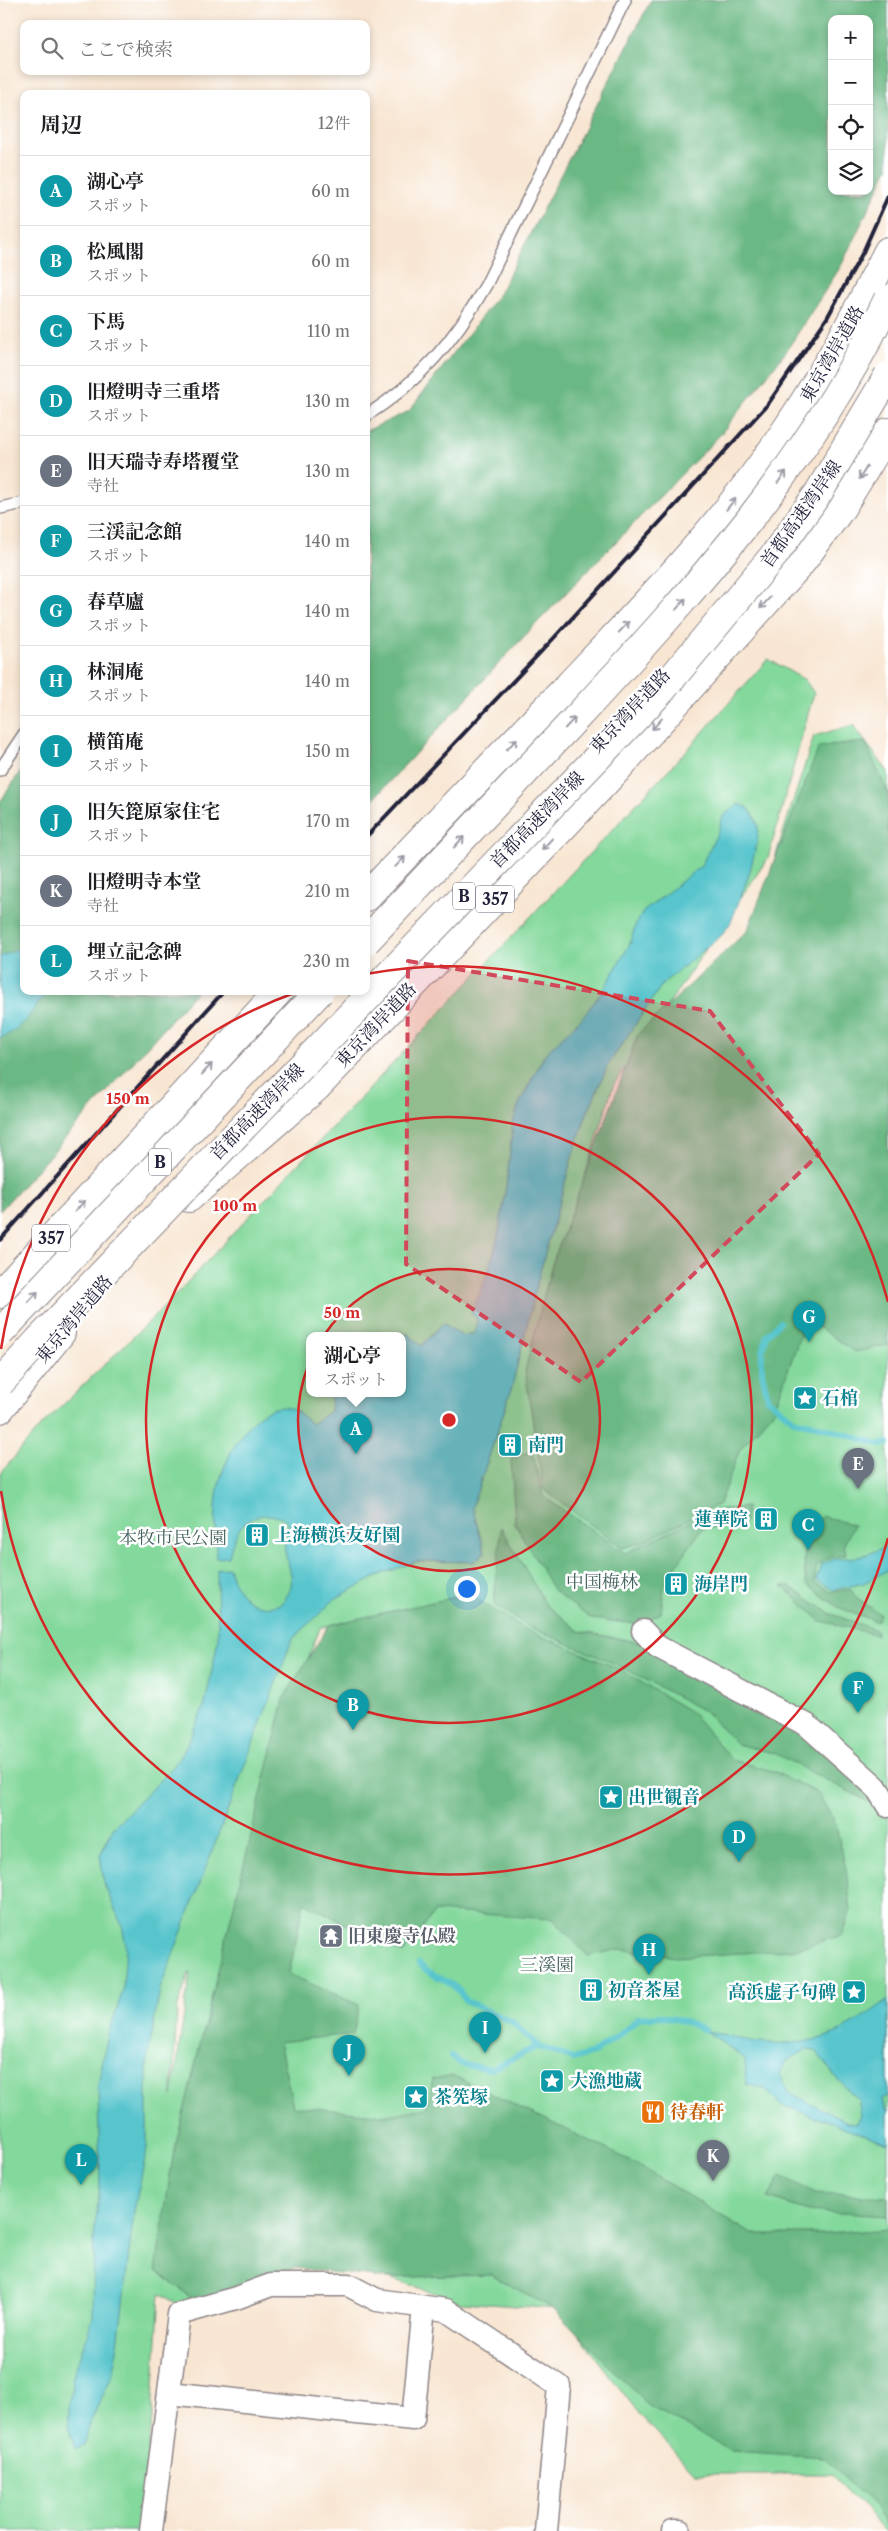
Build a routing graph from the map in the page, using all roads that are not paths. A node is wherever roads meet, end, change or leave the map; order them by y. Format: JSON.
{"nodes":[{"id":1,"x":625,"y":0,"type":"edge"},
{"id":2,"x":888,"y":251,"type":"edge"},
{"id":3,"x":888,"y":299,"type":"edge"},
{"id":4,"x":858,"y":310,"type":"junction"},
{"id":5,"x":888,"y":332,"type":"edge"},
{"id":6,"x":888,"y":359,"type":"edge"},
{"id":7,"x":888,"y":376,"type":"edge"},
{"id":8,"x":370,"y":413,"type":"edge"},
{"id":9,"x":888,"y":432,"type":"edge"},
{"id":10,"x":20,"y":505,"type":"edge"},
{"id":11,"x":0,"y":508,"type":"edge"},
{"id":12,"x":20,"y":740,"type":"edge"},
{"id":13,"x":0,"y":770,"type":"edge"},
{"id":14,"x":370,"y":893,"type":"edge"},
{"id":15,"x":370,"y":937,"type":"edge"},
{"id":16,"x":370,"y":993,"type":"edge"},
{"id":17,"x":275,"y":995,"type":"edge"},
{"id":18,"x":316,"y":995,"type":"edge"},
{"id":19,"x":323,"y":995,"type":"edge"},
{"id":20,"x":368,"y":995,"type":"edge"},
{"id":21,"x":370,"y":995,"type":"edge"},
{"id":22,"x":370,"y":995,"type":"edge"},
{"id":23,"x":103,"y":1182,"type":"junction"},
{"id":24,"x":151,"y":1231,"type":"junction"},
{"id":25,"x":0,"y":1294,"type":"edge"},
{"id":26,"x":0,"y":1333,"type":"edge"},
{"id":27,"x":0,"y":1383,"type":"edge"},
{"id":28,"x":0,"y":1409,"type":"edge"},
{"id":29,"x":643,"y":1631,"type":"dead end"},
{"id":30,"x":888,"y":1806,"type":"edge"},
{"id":31,"x":424,"y":2307,"type":"junction"},
{"id":32,"x":169,"y":2393,"type":"junction"},
{"id":33,"x":151,"y":2531,"type":"edge"},
{"id":34,"x":546,"y":2531,"type":"edge"},
{"id":35,"x":674,"y":2531,"type":"edge"},
{"id":36,"x":680,"y":2531,"type":"edge"}],
"edges":[{"from":1,"to":8,"type":"lane"},
{"from":2,"to":4,"type":"highway","name":"東京湾岸道路"},
{"from":15,"to":3,"type":"highway","name":"首都高速湾岸線","number":"B","one_way":true,"bridge":true},
{"from":4,"to":5,"type":"street"},
{"from":14,"to":4,"type":"highway","name":"東京湾岸道路","one_way":true},
{"from":6,"to":16,"type":"highway","name":"東京湾岸道路","number":"357","bridge":true},
{"from":7,"to":21,"type":"highway","name":"首都高速湾岸線","number":"B","bridge":true},
{"from":9,"to":24,"type":"highway","name":"東京湾岸道路","number":"357","one_way":true},
{"from":10,"to":11,"type":"lane"},
{"from":12,"to":13,"type":"lane"},
{"from":23,"to":17,"type":"highway","number":"357","one_way":true},
{"from":26,"to":18,"type":"highway","name":"首都高速湾岸線","number":"B","one_way":true,"bridge":true},
{"from":19,"to":23,"type":"highway","number":"357","bridge":true},
{"from":20,"to":24,"type":"highway","name":"東京湾岸道路","number":"357","bridge":true},
{"from":22,"to":27,"type":"highway","name":"首都高速湾岸線","number":"B","bridge":true},
{"from":25,"to":23,"type":"highway","number":"357","one_way":true},
{"from":24,"to":28,"type":"highway","name":"東京湾岸道路","number":"357"},
{"from":29,"to":30,"type":"street"},
{"from":31,"to":32,"type":"street"},
{"from":31,"to":32,"type":"street"},
{"from":31,"to":34,"type":"street"},
{"from":32,"to":33,"type":"street"},
{"from":35,"to":36,"type":"street"}]}
